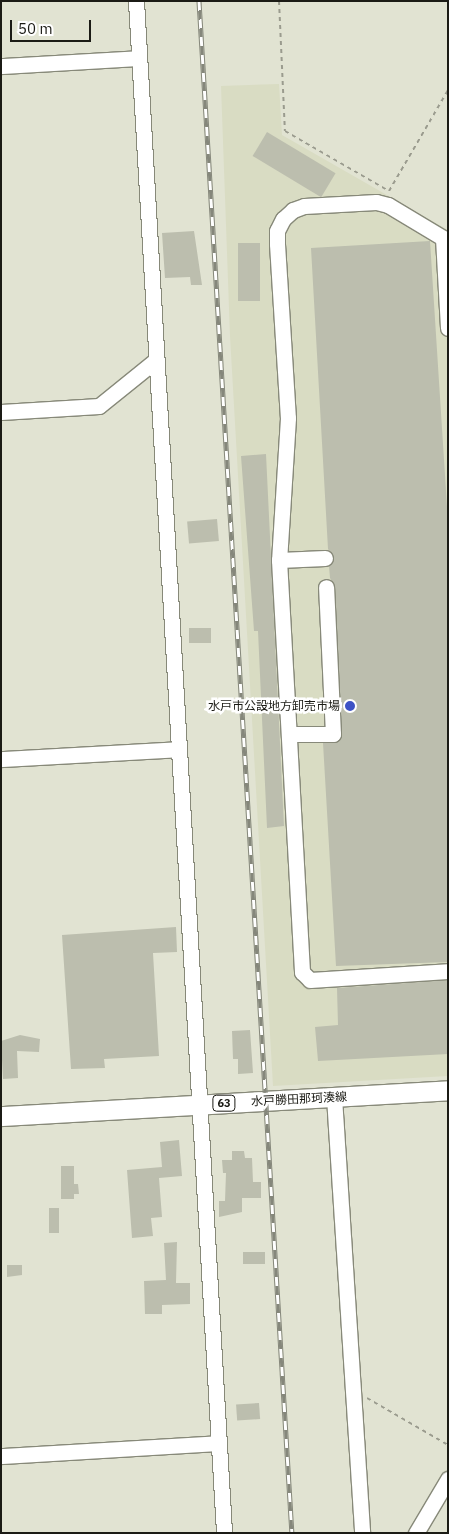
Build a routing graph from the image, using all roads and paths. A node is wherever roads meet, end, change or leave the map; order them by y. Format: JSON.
{"nodes":[{"id":1,"x":136,"y":1,"type":"edge"},
{"id":2,"x":279,"y":1,"type":"edge"},
{"id":3,"x":139,"y":58,"type":"junction"},
{"id":4,"x":1,"y":66,"type":"edge"},
{"id":5,"x":448,"y":90,"type":"edge"},
{"id":6,"x":389,"y":191,"type":"junction"},
{"id":7,"x":397,"y":196,"type":"dead end"},
{"id":8,"x":445,"y":239,"type":"edge"},
{"id":9,"x":448,"y":328,"type":"edge"},
{"id":10,"x":156,"y":360,"type":"junction"},
{"id":11,"x":1,"y":412,"type":"edge"},
{"id":12,"x":325,"y":558,"type":"dead end"},
{"id":13,"x":279,"y":560,"type":"junction"},
{"id":14,"x":326,"y":587,"type":"dead end"},
{"id":15,"x":290,"y":734,"type":"junction"},
{"id":16,"x":179,"y":749,"type":"junction"},
{"id":17,"x":1,"y":759,"type":"edge"},
{"id":18,"x":448,"y":971,"type":"edge"},
{"id":19,"x":448,"y":1090,"type":"edge"},
{"id":20,"x":334,"y":1097,"type":"junction"},
{"id":21,"x":200,"y":1105,"type":"junction"},
{"id":22,"x":1,"y":1116,"type":"edge"},
{"id":23,"x":354,"y":1391,"type":"junction"},
{"id":24,"x":219,"y":1443,"type":"junction"},
{"id":25,"x":448,"y":1445,"type":"edge"},
{"id":26,"x":1,"y":1456,"type":"edge"},
{"id":27,"x":448,"y":1479,"type":"edge"},
{"id":28,"x":224,"y":1533,"type":"edge"},
{"id":29,"x":362,"y":1533,"type":"edge"},
{"id":30,"x":416,"y":1533,"type":"edge"}],
"edges":[{"from":1,"to":3,"type":"street"},
{"from":2,"to":6,"type":"path"},
{"from":3,"to":4,"type":"street"},
{"from":3,"to":10,"type":"street"},
{"from":5,"to":6,"type":"path"},
{"from":6,"to":7,"type":"path"},
{"from":8,"to":9,"type":"street"},
{"from":8,"to":13,"type":"street"},
{"from":10,"to":11,"type":"street"},
{"from":10,"to":16,"type":"street"},
{"from":12,"to":13,"type":"street"},
{"from":13,"to":15,"type":"street"},
{"from":14,"to":15,"type":"street"},
{"from":15,"to":18,"type":"street"},
{"from":16,"to":17,"type":"street"},
{"from":16,"to":21,"type":"street"},
{"from":19,"to":20,"type":"main road","name":"水戸勝田那珂湊線","number":"63"},
{"from":20,"to":21,"type":"main road","name":"水戸勝田那珂湊線","number":"63"},
{"from":20,"to":23,"type":"street"},
{"from":21,"to":22,"type":"main road","name":"水戸勝田那珂湊線","number":"63"},
{"from":21,"to":24,"type":"street"},
{"from":23,"to":25,"type":"path"},
{"from":23,"to":29,"type":"street"},
{"from":24,"to":26,"type":"street"},
{"from":24,"to":28,"type":"street"},
{"from":27,"to":30,"type":"street"}]}
